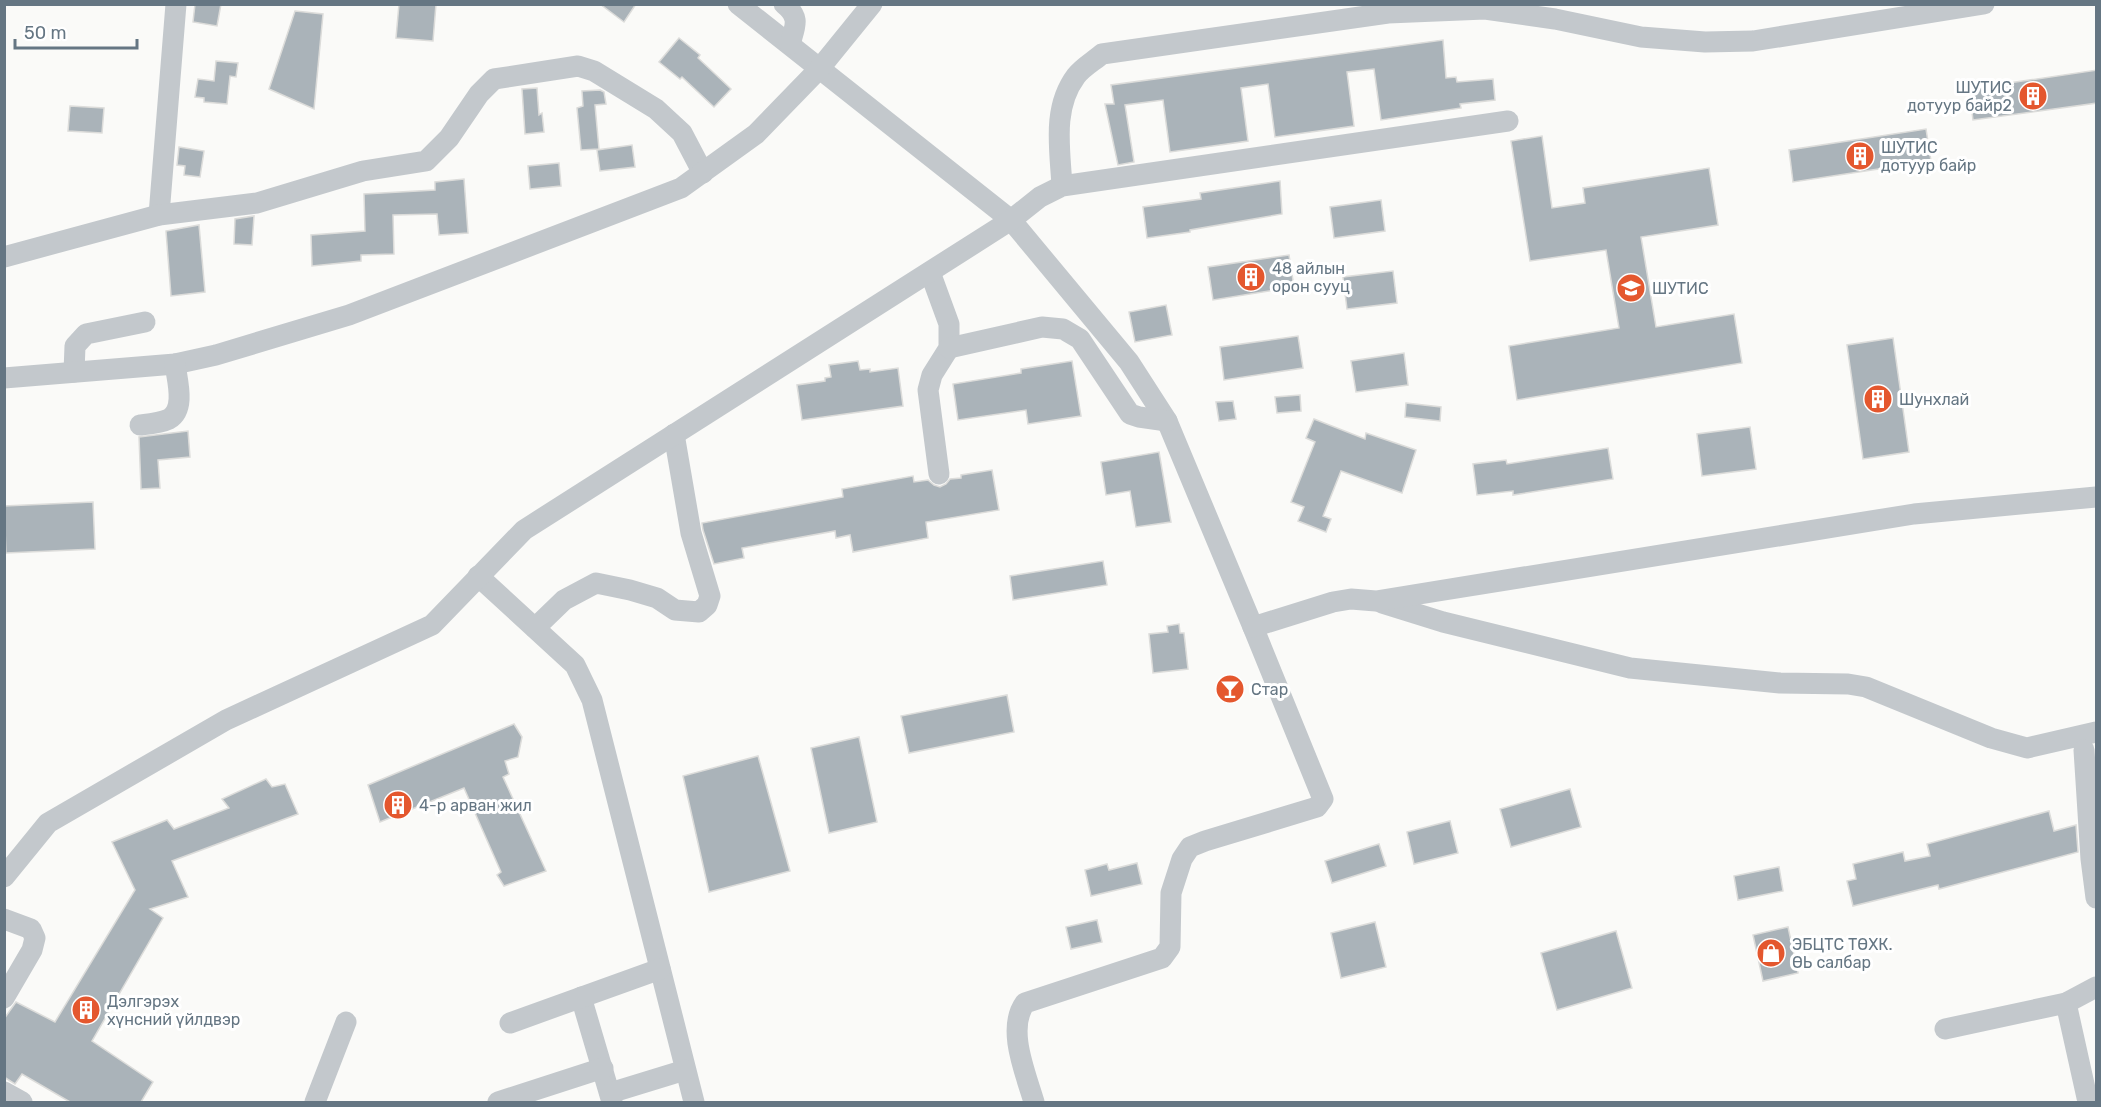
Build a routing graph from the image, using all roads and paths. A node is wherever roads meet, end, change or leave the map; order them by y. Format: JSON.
{"nodes":[{"id":1,"x":176,"y":4,"type":"edge"},
{"id":2,"x":738,"y":4,"type":"edge"},
{"id":3,"x":784,"y":4,"type":"edge"},
{"id":4,"x":872,"y":4,"type":"edge"},
{"id":5,"x":1984,"y":4,"type":"edge"},
{"id":6,"x":790,"y":44,"type":"junction"},
{"id":7,"x":820,"y":68,"type":"junction"},
{"id":8,"x":1508,"y":120,"type":"dead end"},
{"id":9,"x":703,"y":173,"type":"junction"},
{"id":10,"x":1062,"y":186,"type":"junction"},
{"id":11,"x":159,"y":215,"type":"junction"},
{"id":12,"x":1011,"y":220,"type":"junction"},
{"id":13,"x":4,"y":257,"type":"edge"},
{"id":14,"x":930,"y":272,"type":"junction"},
{"id":15,"x":145,"y":322,"type":"dead end"},
{"id":16,"x":949,"y":348,"type":"junction"},
{"id":17,"x":174,"y":364,"type":"junction"},
{"id":18,"x":74,"y":372,"type":"junction"},
{"id":19,"x":4,"y":378,"type":"edge"},
{"id":20,"x":1167,"y":421,"type":"junction"},
{"id":21,"x":140,"y":425,"type":"dead end"},
{"id":22,"x":674,"y":434,"type":"junction"},
{"id":23,"x":939,"y":474,"type":"dead end"},
{"id":24,"x":2097,"y":497,"type":"edge"},
{"id":25,"x":478,"y":576,"type":"junction"},
{"id":26,"x":1376,"y":602,"type":"junction"},
{"id":27,"x":1253,"y":627,"type":"junction"},
{"id":28,"x":535,"y":628,"type":"junction"},
{"id":29,"x":2097,"y":732,"type":"edge"},
{"id":30,"x":2083,"y":749,"type":"edge"},
{"id":31,"x":4,"y":877,"type":"edge"},
{"id":32,"x":2097,"y":898,"type":"edge"},
{"id":33,"x":4,"y":919,"type":"edge"},
{"id":34,"x":660,"y":969,"type":"junction"},
{"id":35,"x":2097,"y":987,"type":"edge"},
{"id":36,"x":581,"y":997,"type":"junction"},
{"id":37,"x":4,"y":998,"type":"edge"},
{"id":38,"x":2066,"y":1003,"type":"junction"},
{"id":39,"x":346,"y":1022,"type":"dead end"},
{"id":40,"x":510,"y":1023,"type":"dead end"},
{"id":41,"x":1945,"y":1029,"type":"dead end"},
{"id":42,"x":603,"y":1068,"type":"junction"},
{"id":43,"x":685,"y":1070,"type":"junction"},
{"id":44,"x":4,"y":1092,"type":"edge"},
{"id":45,"x":611,"y":1098,"type":"edge"},
{"id":46,"x":22,"y":1102,"type":"edge"},
{"id":47,"x":315,"y":1102,"type":"edge"},
{"id":48,"x":498,"y":1102,"type":"edge"},
{"id":49,"x":694,"y":1102,"type":"edge"},
{"id":50,"x":1034,"y":1102,"type":"edge"},
{"id":51,"x":2088,"y":1102,"type":"edge"}],
"edges":[{"from":1,"to":11,"type":"street"},
{"from":2,"to":6,"type":"street"},
{"from":3,"to":6,"type":"street"},
{"from":4,"to":7,"type":"street"},
{"from":5,"to":10,"type":"street"},
{"from":6,"to":7,"type":"street"},
{"from":7,"to":9,"type":"street"},
{"from":7,"to":12,"type":"street"},
{"from":8,"to":10,"type":"street"},
{"from":9,"to":11,"type":"street"},
{"from":9,"to":17,"type":"street"},
{"from":10,"to":12,"type":"street"},
{"from":11,"to":13,"type":"street"},
{"from":12,"to":14,"type":"street"},
{"from":12,"to":20,"type":"street"},
{"from":14,"to":16,"type":"street"},
{"from":14,"to":22,"type":"street"},
{"from":15,"to":18,"type":"street"},
{"from":16,"to":20,"type":"street"},
{"from":16,"to":23,"type":"street"},
{"from":17,"to":18,"type":"street"},
{"from":17,"to":21,"type":"street"},
{"from":18,"to":19,"type":"street"},
{"from":20,"to":27,"type":"street"},
{"from":22,"to":25,"type":"street"},
{"from":22,"to":28,"type":"street"},
{"from":24,"to":26,"type":"street"},
{"from":25,"to":28,"type":"street"},
{"from":25,"to":31,"type":"street"},
{"from":26,"to":27,"type":"street"},
{"from":26,"to":30,"type":"street"},
{"from":27,"to":50,"type":"street"},
{"from":28,"to":34,"type":"street"},
{"from":29,"to":30,"type":"street"},
{"from":30,"to":32,"type":"street"},
{"from":33,"to":37,"type":"street"},
{"from":34,"to":36,"type":"street"},
{"from":34,"to":43,"type":"street"},
{"from":35,"to":38,"type":"street"},
{"from":36,"to":40,"type":"street"},
{"from":36,"to":42,"type":"street"},
{"from":38,"to":41,"type":"street"},
{"from":38,"to":51,"type":"street"},
{"from":39,"to":47,"type":"street"},
{"from":42,"to":45,"type":"street"},
{"from":42,"to":48,"type":"street"},
{"from":43,"to":45,"type":"street"},
{"from":43,"to":49,"type":"street"},
{"from":44,"to":46,"type":"street"}]}
